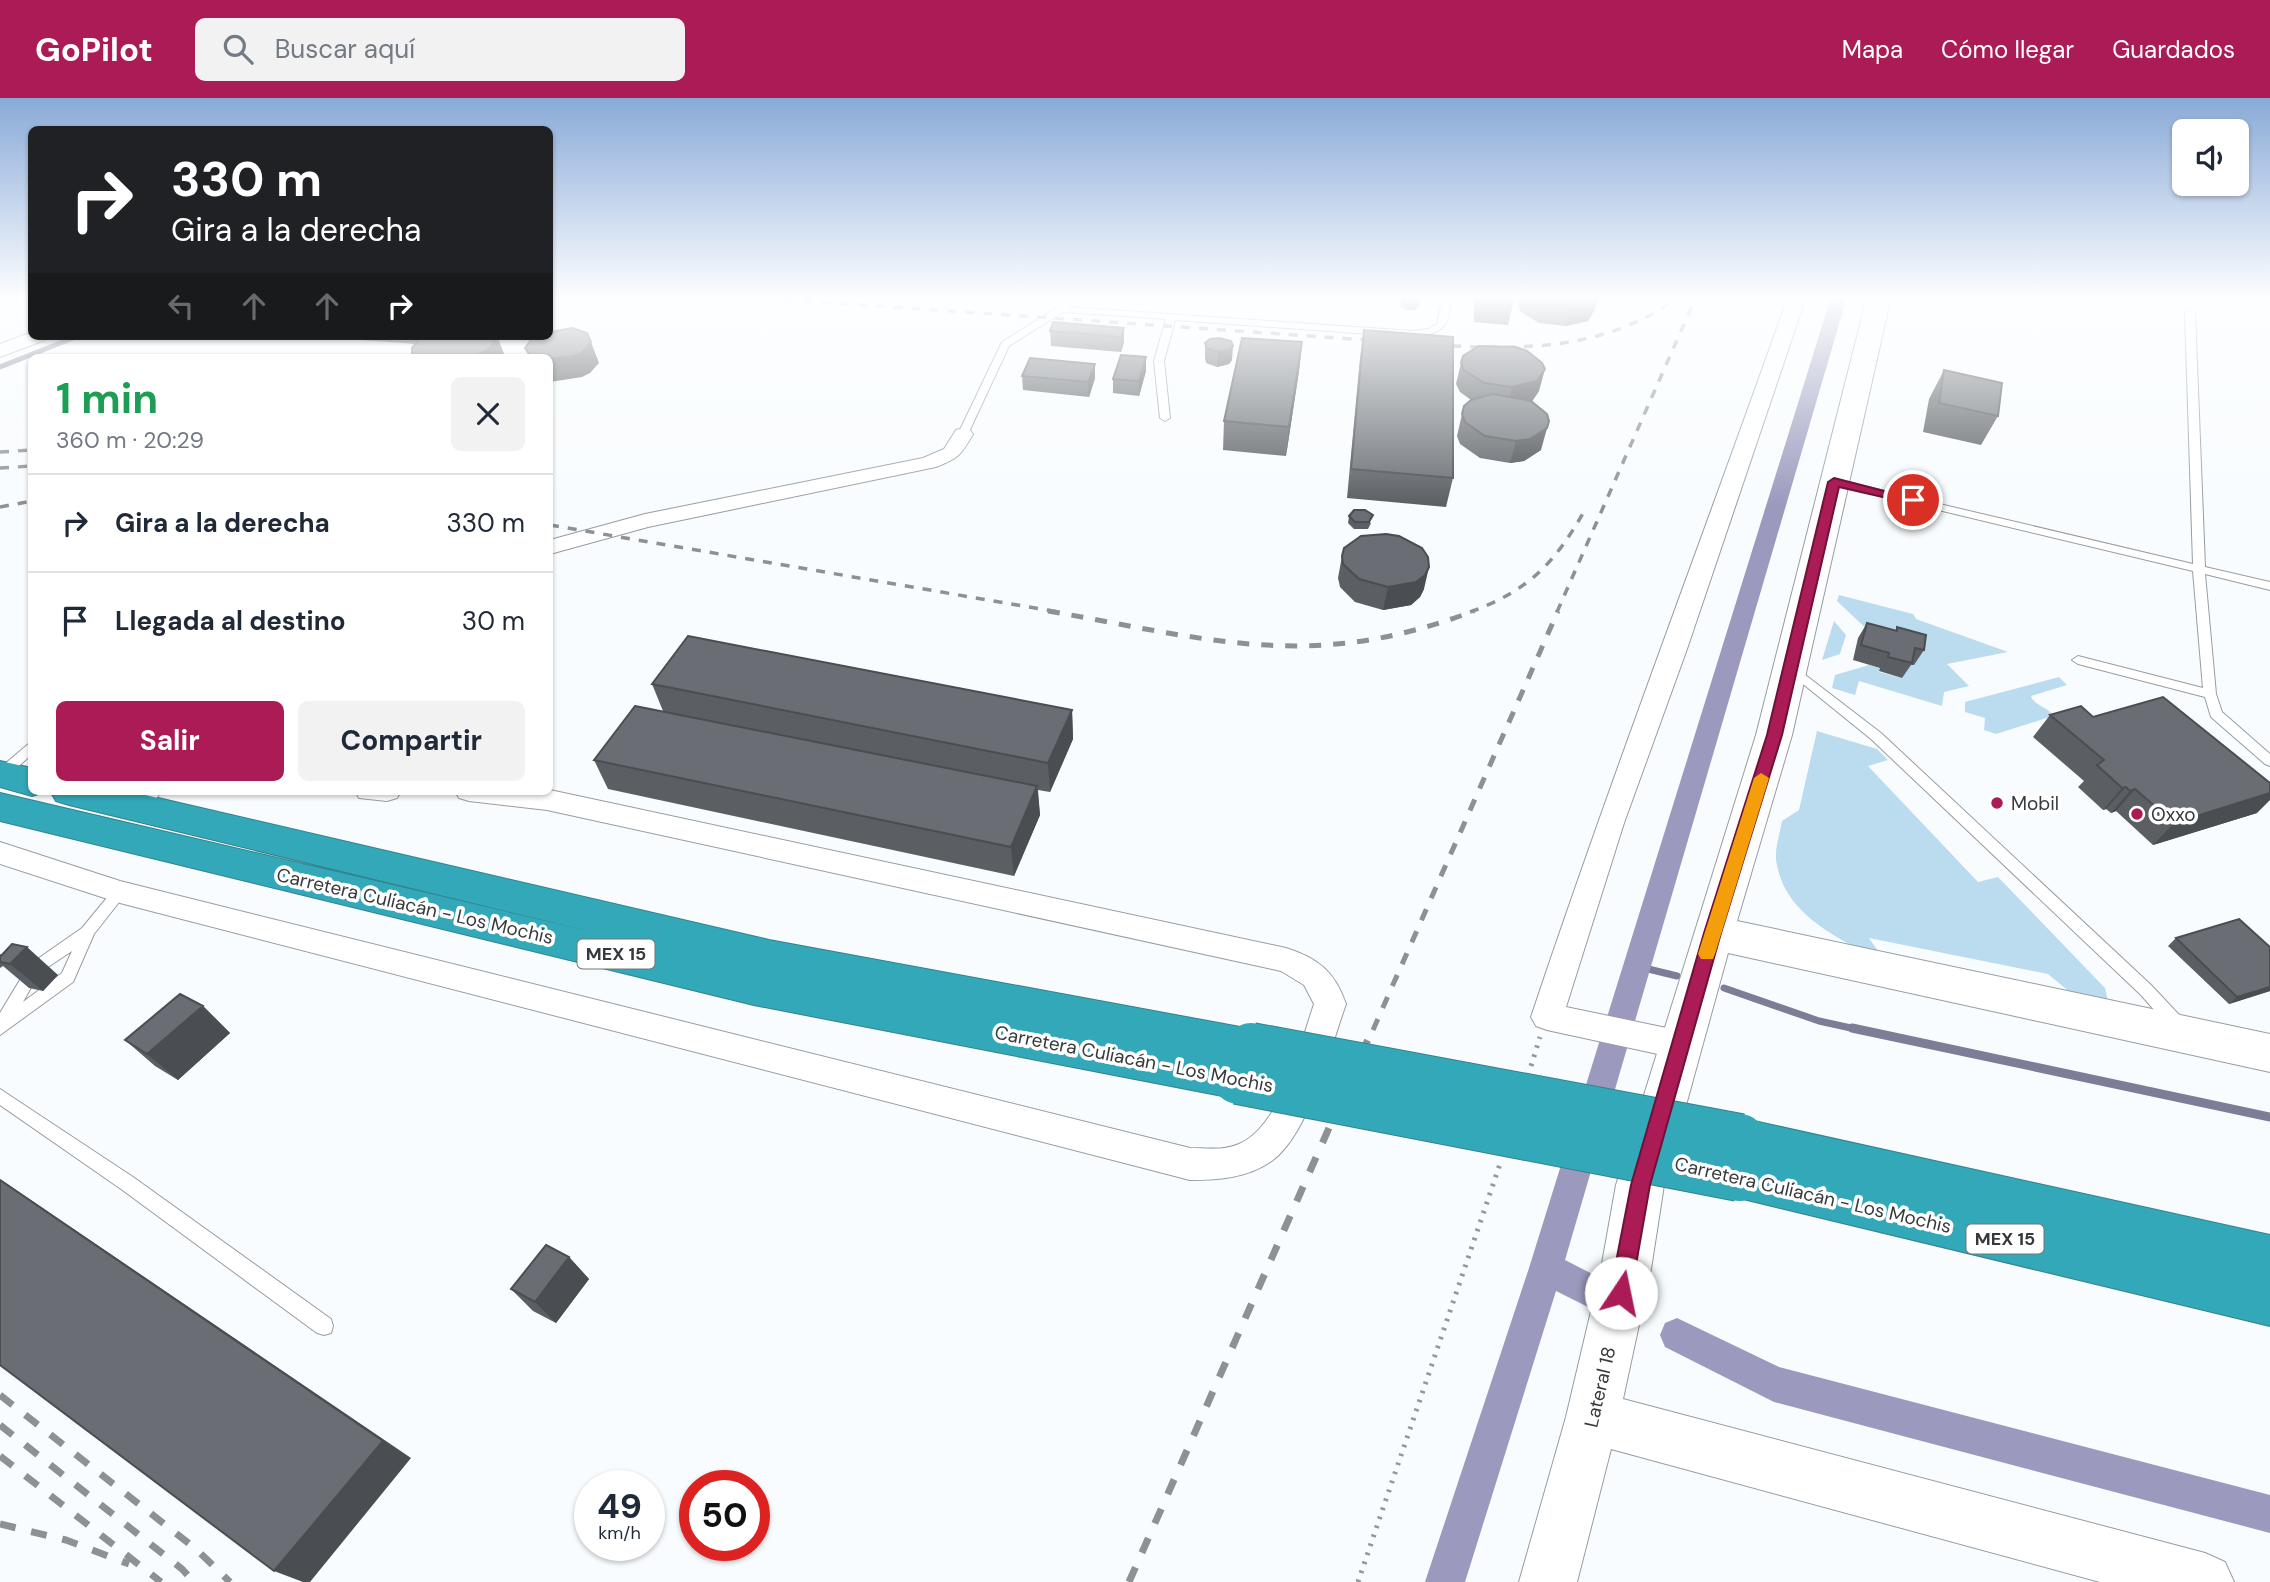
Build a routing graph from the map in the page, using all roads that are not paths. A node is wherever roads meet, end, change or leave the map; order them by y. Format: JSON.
{"nodes":[{"id":1,"x":995,"y":366,"type":"edge"},
{"id":2,"x":1160,"y":366,"type":"edge"},
{"id":3,"x":1773,"y":366,"type":"edge"},
{"id":4,"x":1863,"y":366,"type":"edge"},
{"id":5,"x":2192,"y":366,"type":"edge"},
{"id":6,"x":1165,"y":418,"type":"dead end"},
{"id":7,"x":963,"y":434,"type":"joint"},
{"id":8,"x":1834,"y":482,"type":"junction"},
{"id":9,"x":553,"y":546,"type":"edge"},
{"id":10,"x":2199,"y":569,"type":"junction"},
{"id":11,"x":2270,"y":586,"type":"edge"},
{"id":12,"x":2078,"y":660,"type":"dead end"},
{"id":13,"x":1791,"y":668,"type":"junction"},
{"id":14,"x":2210,"y":694,"type":"junction"},
{"id":15,"x":28,"y":752,"type":"edge"},
{"id":16,"x":2270,"y":761,"type":"edge"},
{"id":17,"x":8,"y":784,"type":"edge"},
{"id":18,"x":28,"y":789,"type":"edge"},
{"id":19,"x":48,"y":795,"type":"edge"},
{"id":20,"x":104,"y":795,"type":"edge"},
{"id":21,"x":504,"y":795,"type":"edge"},
{"id":22,"x":140,"y":799,"type":"edge"},
{"id":23,"x":0,"y":853,"type":"edge"},
{"id":24,"x":120,"y":892,"type":"junction"},
{"id":25,"x":88,"y":931,"type":"junction"},
{"id":26,"x":1713,"y":933,"type":"junction"},
{"id":27,"x":0,"y":1028,"type":"edge"},
{"id":28,"x":2187,"y":1036,"type":"junction"},
{"id":29,"x":1669,"y":1042,"type":"junction"},
{"id":30,"x":2270,"y":1053,"type":"edge"},
{"id":31,"x":1244,"y":1063,"type":"junction"},
{"id":32,"x":0,"y":1096,"type":"edge"},
{"id":33,"x":1740,"y":1158,"type":"junction"},
{"id":34,"x":2270,"y":1259,"type":"edge"},
{"id":35,"x":2270,"y":1301,"type":"edge"},
{"id":36,"x":324,"y":1326,"type":"dead end"},
{"id":37,"x":1593,"y":1417,"type":"junction"},
{"id":38,"x":1548,"y":1582,"type":"edge"},
{"id":39,"x":2205,"y":1582,"type":"edge"}],
"edges":[{"from":1,"to":7,"type":"lane"},
{"from":2,"to":6,"type":"lane"},
{"from":3,"to":29,"type":"street"},
{"from":4,"to":8,"type":"main road","name":"Lateral 18"},
{"from":5,"to":10,"type":"lane"},
{"from":7,"to":9,"type":"street"},
{"from":8,"to":10,"type":"lane"},
{"from":8,"to":13,"type":"main road","name":"Lateral 18"},
{"from":10,"to":11,"type":"lane"},
{"from":10,"to":14,"type":"lane"},
{"from":12,"to":14,"type":"lane"},
{"from":13,"to":26,"type":"main road","name":"Lateral 18"},
{"from":13,"to":28,"type":"lane"},
{"from":14,"to":16,"type":"lane"},
{"from":15,"to":17,"type":"lane"},
{"from":17,"to":18,"type":"highway","name":"Carretera Culiacán - Los Mochis","number":"MEX 15"},
{"from":19,"to":31,"type":"highway","name":"Carretera Culiacán - Los Mochis","number":"MEX 15"},
{"from":20,"to":22,"type":"highway","name":"Carretera Culiacán - Los Mochis","number":"MEX 15"},
{"from":21,"to":24,"type":"street"},
{"from":22,"to":31,"type":"highway","name":"Carretera Culiacán - Los Mochis","number":"MEX 15"},
{"from":23,"to":24,"type":"street"},
{"from":24,"to":25,"type":"lane"},
{"from":25,"to":27,"type":"lane"},
{"from":25,"to":27,"type":"lane"},
{"from":26,"to":28,"type":"main road"},
{"from":26,"to":29,"type":"main road","name":"Lateral 18"},
{"from":28,"to":30,"type":"main road"},
{"from":29,"to":37,"type":"main road","name":"Lateral 18"},
{"from":31,"to":33,"type":"highway","name":"Carretera Culiacán - Los Mochis","number":"MEX 15","bridge":true},
{"from":32,"to":36,"type":"lane"},
{"from":33,"to":34,"type":"highway","name":"Carretera Culiacán - Los Mochis","number":"MEX 15"},
{"from":33,"to":35,"type":"highway","name":"Carretera Culiacán - Los Mochis","number":"MEX 15"},
{"from":37,"to":38,"type":"main road","name":"Lateral 18"},
{"from":37,"to":39,"type":"main road"}]}
